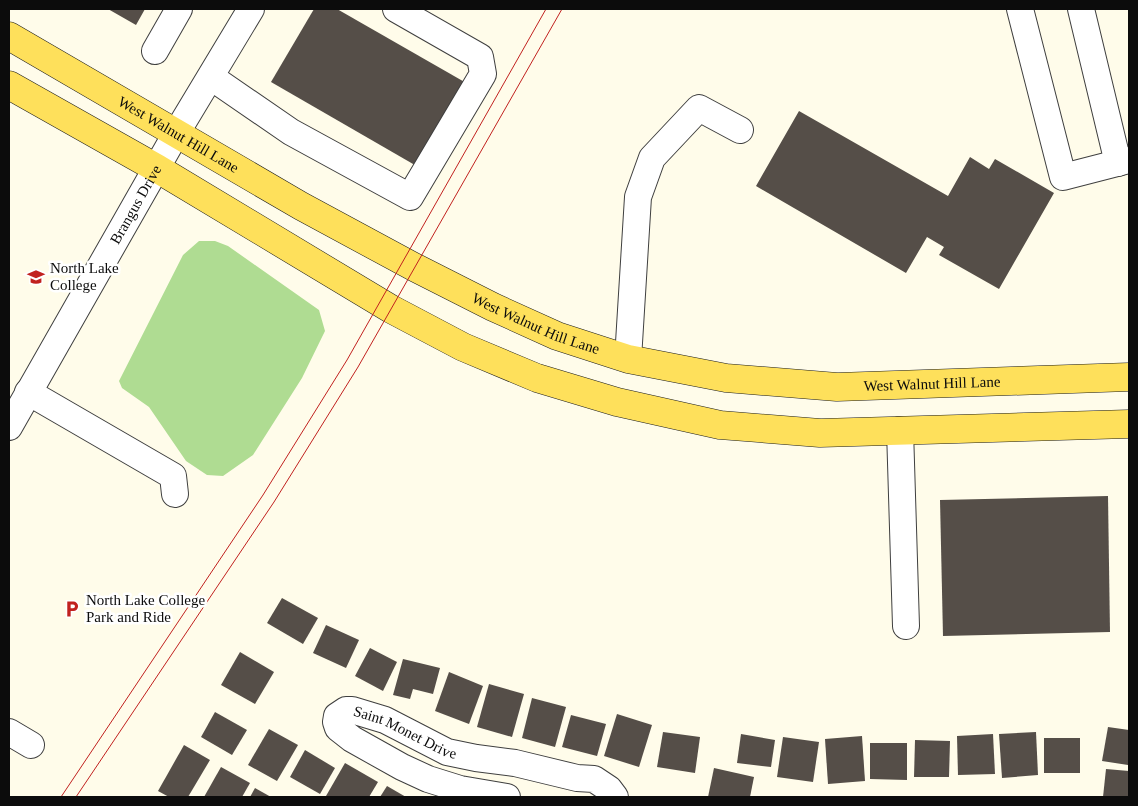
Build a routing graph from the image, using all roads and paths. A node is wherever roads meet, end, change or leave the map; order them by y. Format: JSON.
{"nodes":[{"id":1,"x":179,"y":9,"type":"edge"},
{"id":2,"x":251,"y":9,"type":"edge"},
{"id":3,"x":396,"y":9,"type":"edge"},
{"id":4,"x":1020,"y":9,"type":"edge"},
{"id":5,"x":1081,"y":9,"type":"edge"},
{"id":6,"x":9,"y":36,"type":"edge"},
{"id":7,"x":155,"y":51,"type":"dead end"},
{"id":8,"x":210,"y":77,"type":"junction"},
{"id":9,"x":9,"y":85,"type":"edge"},
{"id":10,"x":740,"y":130,"type":"dead end"},
{"id":11,"x":178,"y":132,"type":"junction"},
{"id":12,"x":1124,"y":161,"type":"edge"},
{"id":13,"x":158,"y":169,"type":"junction"},
{"id":14,"x":628,"y":359,"type":"junction"},
{"id":15,"x":1129,"y":377,"type":"edge"},
{"id":16,"x":28,"y":392,"type":"junction"},
{"id":17,"x":618,"y":402,"type":"junction"},
{"id":18,"x":1129,"y":424,"type":"edge"},
{"id":19,"x":9,"y":426,"type":"edge"},
{"id":20,"x":900,"y":430,"type":"junction"},
{"id":21,"x":175,"y":494,"type":"dead end"},
{"id":22,"x":906,"y":626,"type":"dead end"},
{"id":23,"x":9,"y":732,"type":"edge"},
{"id":24,"x":31,"y":745,"type":"dead end"},
{"id":25,"x":476,"y":758,"type":"junction"},
{"id":26,"x":458,"y":793,"type":"edge"},
{"id":27,"x":507,"y":797,"type":"edge"},
{"id":28,"x":615,"y":797,"type":"edge"}],
"edges":[{"from":1,"to":7,"type":"street"},
{"from":2,"to":8,"type":"street","name":"Brangus Drive"},
{"from":3,"to":8,"type":"street"},
{"from":4,"to":12,"type":"street"},
{"from":5,"to":12,"type":"street"},
{"from":6,"to":11,"type":"main road","name":"West Walnut Hill Lane"},
{"from":8,"to":11,"type":"street","name":"Brangus Drive"},
{"from":9,"to":13,"type":"main road"},
{"from":10,"to":14,"type":"street"},
{"from":11,"to":13,"type":"street","name":"Brangus Drive"},
{"from":11,"to":14,"type":"main road","name":"West Walnut Hill Lane"},
{"from":13,"to":16,"type":"street","name":"Brangus Drive"},
{"from":13,"to":17,"type":"main road"},
{"from":14,"to":15,"type":"main road","name":"West Walnut Hill Lane"},
{"from":14,"to":17,"type":"main road"},
{"from":16,"to":19,"type":"street","name":"Brangus Drive"},
{"from":16,"to":21,"type":"street"},
{"from":17,"to":20,"type":"main road"},
{"from":18,"to":20,"type":"main road"},
{"from":20,"to":22,"type":"street"},
{"from":23,"to":24,"type":"street"},
{"from":25,"to":26,"type":"street","name":"Saint Monet Drive"},
{"from":25,"to":26,"type":"street","name":"Saint Monet Drive"},
{"from":25,"to":28,"type":"street","name":"Saint Monet Drive"},
{"from":26,"to":27,"type":"street","name":"Saint Monet Drive"}]}
